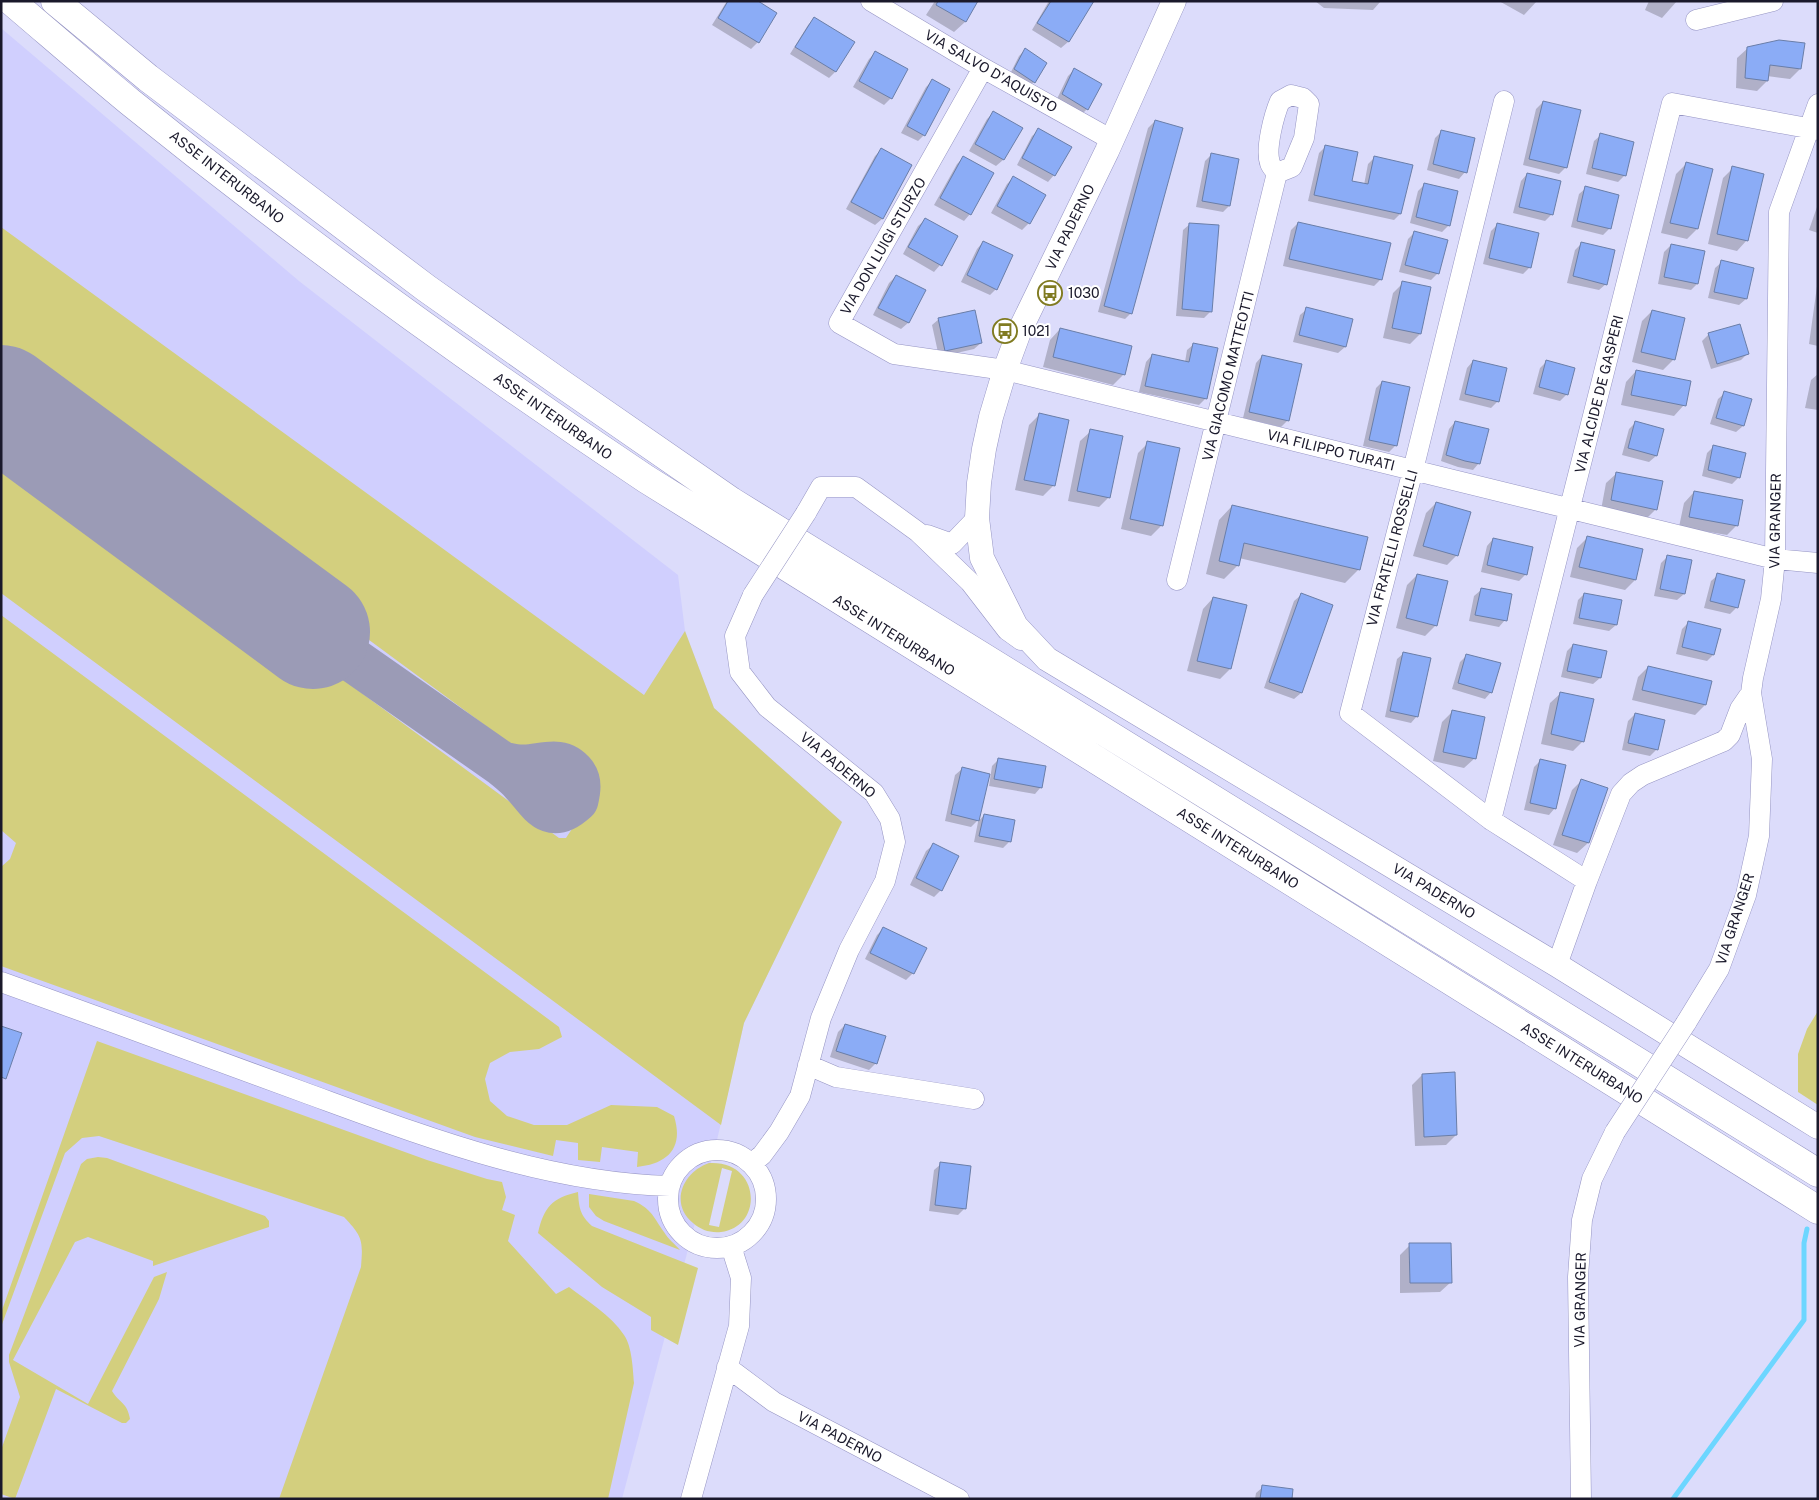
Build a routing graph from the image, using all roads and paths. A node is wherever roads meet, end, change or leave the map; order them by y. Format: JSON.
{"nodes":[{"id":1,"x":11,"y":1,"type":"edge"},
{"id":2,"x":55,"y":1,"type":"edge"},
{"id":3,"x":870,"y":1,"type":"edge"},
{"id":4,"x":1174,"y":1,"type":"edge"},
{"id":5,"x":1773,"y":1,"type":"edge"},
{"id":6,"x":1696,"y":20,"type":"dead end"},
{"id":7,"x":983,"y":68,"type":"junction"},
{"id":8,"x":1504,"y":101,"type":"dead end"},
{"id":9,"x":1818,"y":104,"type":"edge"},
{"id":10,"x":1813,"y":129,"type":"edge"},
{"id":11,"x":1112,"y":140,"type":"junction"},
{"id":12,"x":1277,"y":173,"type":"dead end"},
{"id":13,"x":1005,"y":370,"type":"junction"},
{"id":14,"x":1217,"y":422,"type":"junction"},
{"id":15,"x":1413,"y":470,"type":"junction"},
{"id":16,"x":1571,"y":509,"type":"junction"},
{"id":17,"x":977,"y":518,"type":"junction"},
{"id":18,"x":918,"y":532,"type":"junction"},
{"id":19,"x":952,"y":544,"type":"junction"},
{"id":20,"x":982,"y":558,"type":"junction"},
{"id":21,"x":1775,"y":558,"type":"junction"},
{"id":22,"x":1818,"y":563,"type":"edge"},
{"id":23,"x":1177,"y":580,"type":"dead end"},
{"id":24,"x":970,"y":582,"type":"junction"},
{"id":25,"x":995,"y":584,"type":"junction"},
{"id":26,"x":1047,"y":659,"type":"junction"},
{"id":27,"x":1752,"y":693,"type":"junction"},
{"id":28,"x":1491,"y":820,"type":"junction"},
{"id":29,"x":1587,"y":881,"type":"junction"},
{"id":30,"x":1557,"y":966,"type":"junction"},
{"id":31,"x":1,"y":982,"type":"edge"},
{"id":32,"x":808,"y":1065,"type":"junction"},
{"id":33,"x":974,"y":1099,"type":"dead end"},
{"id":34,"x":1818,"y":1128,"type":"edge"},
{"id":35,"x":751,"y":1164,"type":"junction"},
{"id":36,"x":1818,"y":1173,"type":"edge"},
{"id":37,"x":670,"y":1186,"type":"junction"},
{"id":38,"x":1818,"y":1210,"type":"edge"},
{"id":39,"x":731,"y":1246,"type":"junction"},
{"id":40,"x":727,"y":1367,"type":"junction"},
{"id":41,"x":691,"y":1499,"type":"edge"},
{"id":42,"x":959,"y":1499,"type":"edge"},
{"id":43,"x":1581,"y":1499,"type":"edge"}],
"edges":[{"from":1,"to":38,"type":"highway","name":"ASSE INTERURBANO"},
{"from":2,"to":36,"type":"highway","name":"ASSE INTERURBANO"},
{"from":3,"to":7,"type":"street","name":"VIA SALVO D'AQUISTO"},
{"from":4,"to":11,"type":"street","name":"VIA PADERNO"},
{"from":5,"to":6,"type":"street"},
{"from":7,"to":11,"type":"street","name":"VIA SALVO D'AQUISTO"},
{"from":7,"to":13,"type":"street","name":"VIA DON LUIGI STURZO"},
{"from":8,"to":15,"type":"street","name":"VIA FRATELLI ROSSELLI"},
{"from":9,"to":10,"type":"street","name":"VIA GRANGER"},
{"from":10,"to":16,"type":"street","name":"VIA ALCIDE DE GASPERI"},
{"from":10,"to":21,"type":"street","name":"VIA GRANGER"},
{"from":11,"to":13,"type":"street","name":"VIA PADERNO"},
{"from":12,"to":14,"type":"street","name":"VIA GIACOMO MATTEOTTI"},
{"from":13,"to":14,"type":"street","name":"VIA FILIPPO TURATI"},
{"from":13,"to":17,"type":"street","name":"VIA PADERNO"},
{"from":14,"to":15,"type":"street","name":"VIA FILIPPO TURATI"},
{"from":14,"to":23,"type":"street","name":"VIA GIACOMO MATTEOTTI"},
{"from":15,"to":16,"type":"street","name":"VIA FILIPPO TURATI"},
{"from":15,"to":28,"type":"street","name":"VIA FRATELLI ROSSELLI"},
{"from":16,"to":21,"type":"street","name":"VIA FILIPPO TURATI"},
{"from":16,"to":28,"type":"street","name":"VIA ALCIDE DE GASPERI"},
{"from":17,"to":19,"type":"street"},
{"from":17,"to":20,"type":"street","name":"VIA PADERNO"},
{"from":18,"to":19,"type":"street","name":"VIA PADERNO"},
{"from":18,"to":24,"type":"street","name":"VIA PADERNO"},
{"from":18,"to":32,"type":"street","name":"VIA PADERNO","bridge":true},
{"from":19,"to":20,"type":"street","name":"VIA PADERNO"},
{"from":20,"to":25,"type":"street","name":"VIA PADERNO"},
{"from":21,"to":22,"type":"street","name":"VIA FILIPPO TURATI"},
{"from":21,"to":27,"type":"street","name":"VIA GRANGER"},
{"from":24,"to":25,"type":"street"},
{"from":24,"to":26,"type":"street","name":"VIA PADERNO"},
{"from":25,"to":26,"type":"street","name":"VIA PADERNO"},
{"from":26,"to":30,"type":"street","name":"VIA PADERNO"},
{"from":27,"to":29,"type":"street"},
{"from":27,"to":43,"type":"street","name":"VIA GRANGER","bridge":true},
{"from":28,"to":29,"type":"street","name":"VIA FRATELLI ROSSELLI"},
{"from":29,"to":30,"type":"street"},
{"from":30,"to":34,"type":"street","name":"VIA PADERNO"},
{"from":31,"to":37,"type":"street"},
{"from":32,"to":33,"type":"street"},
{"from":32,"to":35,"type":"street","name":"VIA PADERNO"},
{"from":35,"to":37,"type":"street"},
{"from":35,"to":39,"type":"street"},
{"from":37,"to":39,"type":"street"},
{"from":39,"to":40,"type":"street"},
{"from":40,"to":41,"type":"street"},
{"from":40,"to":42,"type":"street","name":"VIA PADERNO"}]}
